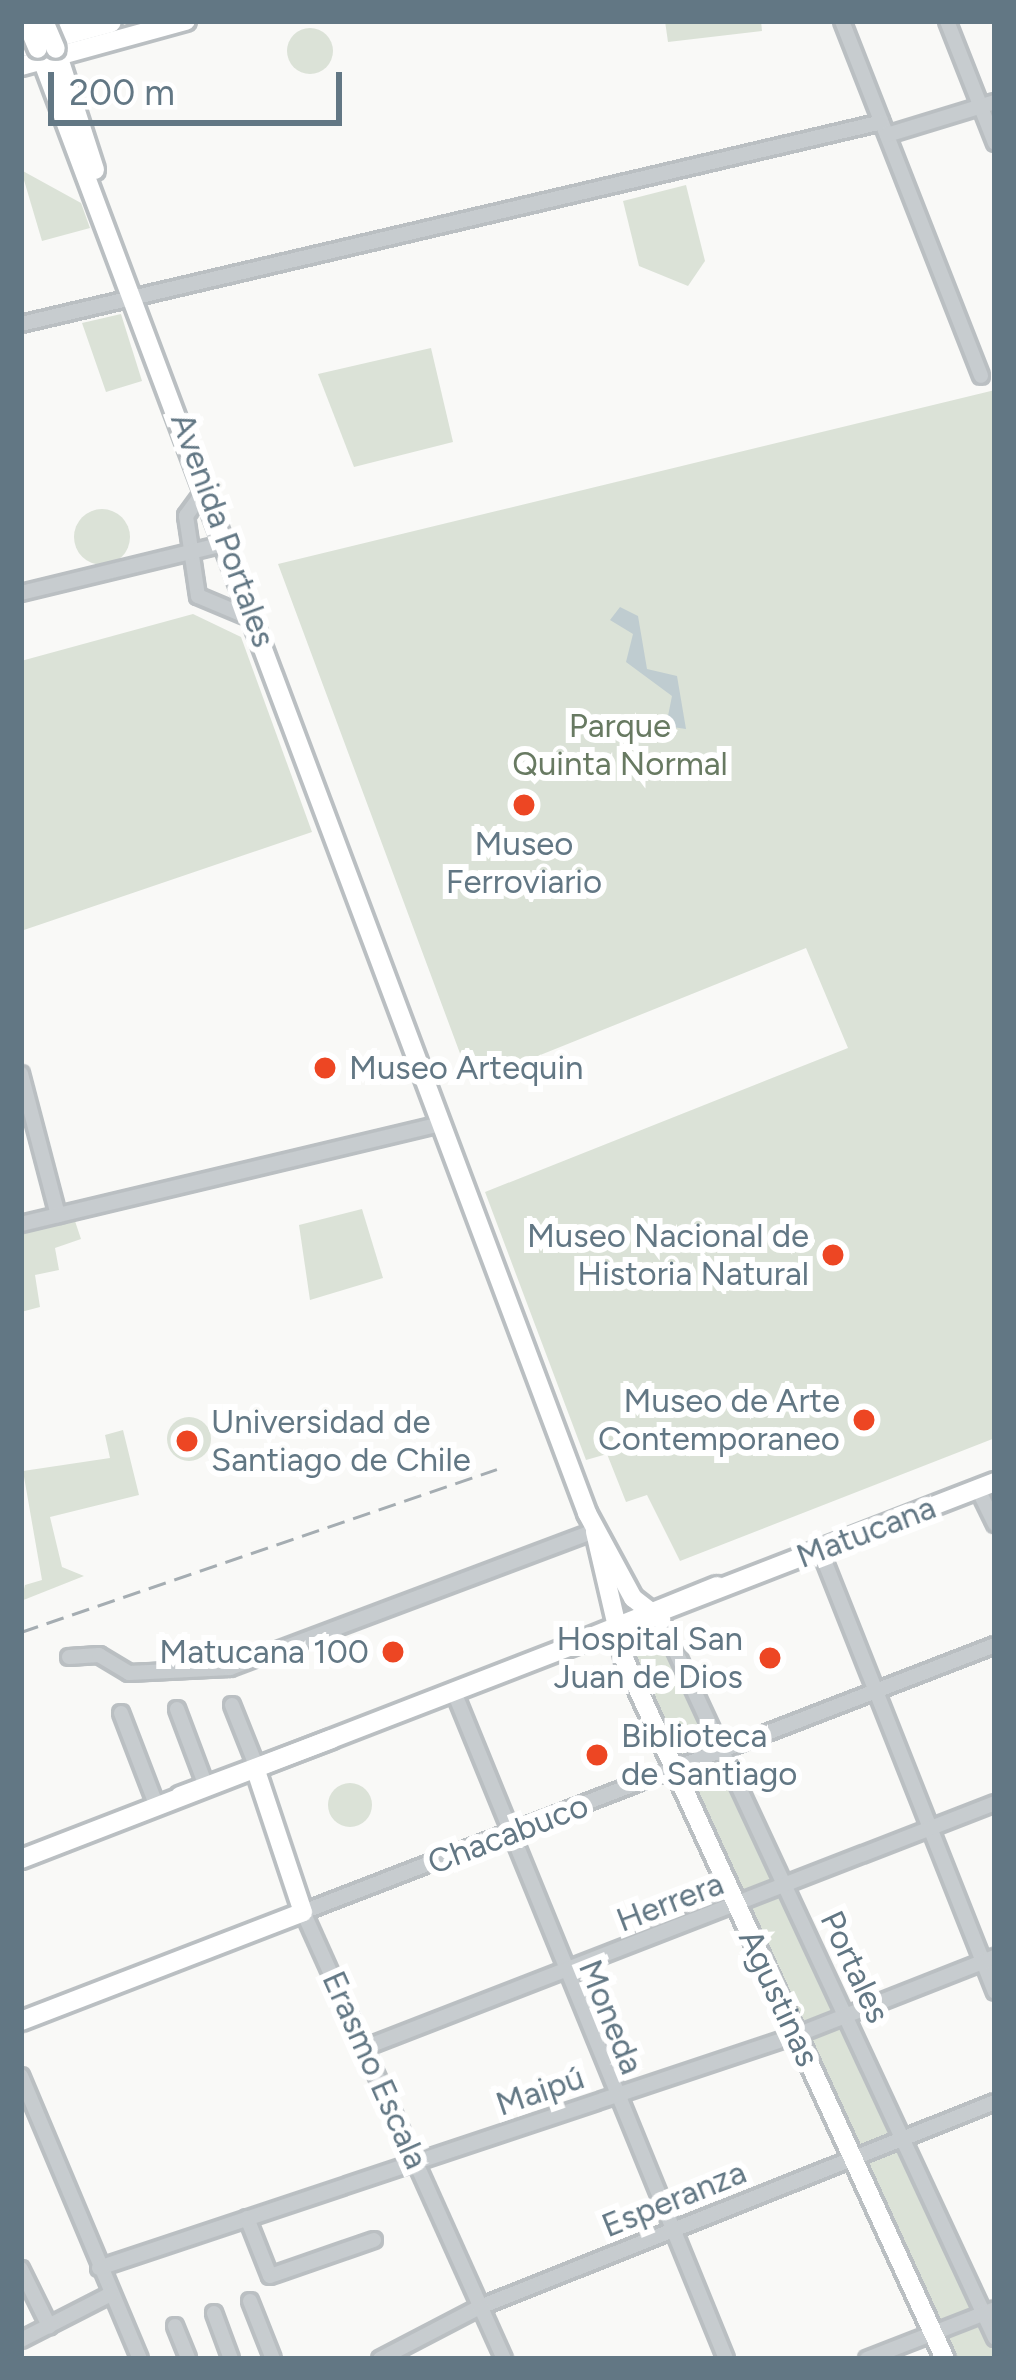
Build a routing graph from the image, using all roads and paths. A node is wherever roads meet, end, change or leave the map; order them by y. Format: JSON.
{"nodes":[{"id":1,"x":44,"y":21,"type":"edge"},
{"id":2,"x":110,"y":21,"type":"edge"},
{"id":3,"x":186,"y":21,"type":"edge"},
{"id":4,"x":842,"y":21,"type":"edge"},
{"id":5,"x":947,"y":21,"type":"edge"},
{"id":6,"x":26,"y":22,"type":"edge"},
{"id":7,"x":43,"y":51,"type":"edge"},
{"id":8,"x":21,"y":66,"type":"edge"},
{"id":9,"x":988,"y":104,"type":"edge"},
{"id":10,"x":884,"y":129,"type":"junction"},
{"id":11,"x":995,"y":143,"type":"edge"},
{"id":12,"x":138,"y":297,"type":"junction"},
{"id":13,"x":21,"y":324,"type":"edge"},
{"id":14,"x":981,"y":376,"type":"dead end"},
{"id":15,"x":207,"y":487,"type":"junction"},
{"id":16,"x":228,"y":543,"type":"junction"},
{"id":17,"x":187,"y":553,"type":"junction"},
{"id":18,"x":21,"y":593,"type":"edge"},
{"id":19,"x":256,"y":621,"type":"junction"},
{"id":20,"x":21,"y":1074,"type":"edge"},
{"id":21,"x":442,"y":1124,"type":"junction"},
{"id":22,"x":58,"y":1216,"type":"junction"},
{"id":23,"x":21,"y":1224,"type":"edge"},
{"id":24,"x":987,"y":1485,"type":"edge"},
{"id":25,"x":995,"y":1524,"type":"edge"},
{"id":26,"x":595,"y":1531,"type":"junction"},
{"id":27,"x":820,"y":1550,"type":"junction"},
{"id":28,"x":653,"y":1615,"type":"junction"},
{"id":29,"x":618,"y":1628,"type":"junction"},
{"id":30,"x":995,"y":1645,"type":"edge"},
{"id":31,"x":69,"y":1657,"type":"dead end"},
{"id":32,"x":876,"y":1691,"type":"junction"},
{"id":33,"x":454,"y":1692,"type":"junction"},
{"id":34,"x":232,"y":1705,"type":"dead end"},
{"id":35,"x":177,"y":1709,"type":"dead end"},
{"id":36,"x":121,"y":1712,"type":"dead end"},
{"id":37,"x":725,"y":1752,"type":"junction"},
{"id":38,"x":259,"y":1764,"type":"junction"},
{"id":39,"x":674,"y":1771,"type":"junction"},
{"id":40,"x":204,"y":1781,"type":"junction"},
{"id":41,"x":995,"y":1803,"type":"edge"},
{"id":42,"x":165,"y":1804,"type":"junction"},
{"id":43,"x":930,"y":1828,"type":"junction"},
{"id":44,"x":509,"y":1833,"type":"junction"},
{"id":45,"x":21,"y":1859,"type":"edge"},
{"id":46,"x":787,"y":1884,"type":"junction"},
{"id":47,"x":736,"y":1905,"type":"junction"},
{"id":48,"x":303,"y":1912,"type":"junction"},
{"id":49,"x":989,"y":1959,"type":"edge"},
{"id":50,"x":564,"y":1972,"type":"junction"},
{"id":51,"x":995,"y":1992,"type":"edge"},
{"id":52,"x":847,"y":2015,"type":"junction"},
{"id":53,"x":21,"y":2021,"type":"edge"},
{"id":54,"x":796,"y":2036,"type":"junction"},
{"id":55,"x":364,"y":2048,"type":"junction"},
{"id":56,"x":21,"y":2076,"type":"edge"},
{"id":57,"x":612,"y":2095,"type":"junction"},
{"id":58,"x":995,"y":2102,"type":"edge"},
{"id":59,"x":902,"y":2136,"type":"junction"},
{"id":60,"x":852,"y":2155,"type":"junction"},
{"id":61,"x":416,"y":2161,"type":"junction"},
{"id":62,"x":247,"y":2218,"type":"junction"},
{"id":63,"x":666,"y":2231,"type":"junction"},
{"id":64,"x":374,"y":2240,"type":"dead end"},
{"id":65,"x":99,"y":2268,"type":"junction"},
{"id":66,"x":21,"y":2269,"type":"edge"},
{"id":67,"x":110,"y":2294,"type":"junction"},
{"id":68,"x":250,"y":2301,"type":"dead end"},
{"id":69,"x":480,"y":2307,"type":"junction"},
{"id":70,"x":989,"y":2311,"type":"edge"},
{"id":71,"x":214,"y":2314,"type":"dead end"},
{"id":72,"x":49,"y":2326,"type":"junction"},
{"id":73,"x":175,"y":2326,"type":"dead end"},
{"id":74,"x":933,"y":2333,"type":"junction"},
{"id":75,"x":995,"y":2338,"type":"edge"},
{"id":76,"x":21,"y":2340,"type":"edge"},
{"id":77,"x":140,"y":2359,"type":"edge"},
{"id":78,"x":188,"y":2359,"type":"edge"},
{"id":79,"x":231,"y":2359,"type":"edge"},
{"id":80,"x":272,"y":2359,"type":"edge"},
{"id":81,"x":380,"y":2359,"type":"edge"},
{"id":82,"x":504,"y":2359,"type":"edge"},
{"id":83,"x":726,"y":2359,"type":"edge"},
{"id":84,"x":867,"y":2359,"type":"edge"},
{"id":85,"x":945,"y":2359,"type":"edge"}],
"edges":[{"from":1,"to":7,"type":"main road","bridge":true},
{"from":2,"to":7,"type":"highway"},
{"from":3,"to":7,"type":"main road"},
{"from":4,"to":10,"type":"street"},
{"from":5,"to":9,"type":"street"},
{"from":6,"to":7,"type":"main road","bridge":true},
{"from":7,"to":8,"type":"main road"},
{"from":7,"to":12,"type":"main road","name":"Avenida Portales"},
{"from":9,"to":10,"type":"street"},
{"from":9,"to":11,"type":"street"},
{"from":10,"to":12,"type":"street"},
{"from":10,"to":14,"type":"street"},
{"from":12,"to":13,"type":"street"},
{"from":12,"to":15,"type":"main road","name":"Avenida Portales"},
{"from":15,"to":16,"type":"main road","name":"Avenida Portales"},
{"from":15,"to":17,"type":"street"},
{"from":16,"to":17,"type":"street"},
{"from":16,"to":19,"type":"main road","name":"Avenida Portales"},
{"from":17,"to":18,"type":"street"},
{"from":17,"to":19,"type":"street"},
{"from":19,"to":21,"type":"main road","name":"Avenida Portales"},
{"from":20,"to":22,"type":"street"},
{"from":21,"to":22,"type":"street"},
{"from":21,"to":26,"type":"main road","name":"Avenida Portales"},
{"from":22,"to":23,"type":"street"},
{"from":24,"to":25,"type":"street"},
{"from":24,"to":27,"type":"main road","name":"Matucana"},
{"from":26,"to":28,"type":"main road","name":"Avenida Portales"},
{"from":26,"to":29,"type":"main road","name":"Avenida Portales"},
{"from":26,"to":31,"type":"street"},
{"from":27,"to":28,"type":"main road","name":"Matucana"},
{"from":27,"to":32,"type":"street"},
{"from":28,"to":29,"type":"main road","name":"Matucana"},
{"from":28,"to":37,"type":"street","name":"Portales"},
{"from":29,"to":33,"type":"main road","name":"Matucana"},
{"from":29,"to":39,"type":"main road","name":"Agustinas"},
{"from":30,"to":32,"type":"street","name":"Chacabuco"},
{"from":32,"to":37,"type":"street","name":"Chacabuco"},
{"from":32,"to":43,"type":"street"},
{"from":33,"to":38,"type":"main road","name":"Matucana"},
{"from":33,"to":44,"type":"street","name":"Moneda"},
{"from":34,"to":38,"type":"street"},
{"from":35,"to":40,"type":"street"},
{"from":36,"to":42,"type":"street"},
{"from":37,"to":39,"type":"street","name":"Chacabuco"},
{"from":37,"to":46,"type":"street","name":"Portales"},
{"from":38,"to":40,"type":"main road","name":"Matucana"},
{"from":38,"to":42,"type":"main road","name":"Matucana"},
{"from":38,"to":48,"type":"main road","name":"Erasmo Escala"},
{"from":39,"to":44,"type":"street","name":"Chacabuco"},
{"from":39,"to":47,"type":"main road","name":"Agustinas"},
{"from":40,"to":42,"type":"main road","name":"Matucana"},
{"from":41,"to":43,"type":"street","name":"Herrera"},
{"from":42,"to":45,"type":"main road","name":"Matucana"},
{"from":43,"to":46,"type":"street","name":"Herrera"},
{"from":43,"to":49,"type":"street"},
{"from":44,"to":48,"type":"street","name":"Chacabuco"},
{"from":44,"to":50,"type":"street","name":"Moneda"},
{"from":46,"to":47,"type":"street","name":"Herrera"},
{"from":46,"to":52,"type":"street","name":"Portales"},
{"from":47,"to":50,"type":"street","name":"Herrera"},
{"from":47,"to":54,"type":"main road","name":"Agustinas"},
{"from":48,"to":53,"type":"main road","name":"Chacabuco"},
{"from":48,"to":55,"type":"street","name":"Erasmo Escala"},
{"from":49,"to":51,"type":"street"},
{"from":49,"to":52,"type":"street","name":"Maipú"},
{"from":50,"to":55,"type":"street","name":"Herrera"},
{"from":50,"to":57,"type":"street","name":"Moneda"},
{"from":52,"to":54,"type":"street","name":"Maipú"},
{"from":52,"to":59,"type":"street","name":"Portales"},
{"from":54,"to":57,"type":"street","name":"Maipú"},
{"from":54,"to":60,"type":"main road","name":"Agustinas"},
{"from":55,"to":61,"type":"street","name":"Erasmo Escala"},
{"from":56,"to":65,"type":"street"},
{"from":57,"to":61,"type":"street","name":"Maipú"},
{"from":57,"to":63,"type":"street","name":"Moneda"},
{"from":58,"to":59,"type":"street","name":"Esperanza"},
{"from":59,"to":60,"type":"street","name":"Esperanza"},
{"from":59,"to":70,"type":"street","name":"Portales"},
{"from":60,"to":63,"type":"street","name":"Esperanza"},
{"from":60,"to":74,"type":"main road","name":"Agustinas"},
{"from":61,"to":62,"type":"street","name":"Maipú"},
{"from":61,"to":69,"type":"street","name":"Erasmo Escala"},
{"from":62,"to":64,"type":"street"},
{"from":62,"to":65,"type":"street","name":"Maipú"},
{"from":63,"to":69,"type":"street","name":"Esperanza"},
{"from":63,"to":83,"type":"street","name":"Moneda"},
{"from":65,"to":67,"type":"street"},
{"from":66,"to":72,"type":"street"},
{"from":67,"to":72,"type":"street"},
{"from":67,"to":77,"type":"street"},
{"from":68,"to":80,"type":"street"},
{"from":69,"to":81,"type":"street","name":"Esperanza"},
{"from":69,"to":82,"type":"street","name":"Erasmo Escala"},
{"from":70,"to":74,"type":"street"},
{"from":70,"to":75,"type":"street","name":"Portales"},
{"from":71,"to":79,"type":"street"},
{"from":72,"to":76,"type":"street"},
{"from":73,"to":78,"type":"street"},
{"from":74,"to":84,"type":"street"},
{"from":74,"to":85,"type":"main road","name":"Agustinas"}]}
